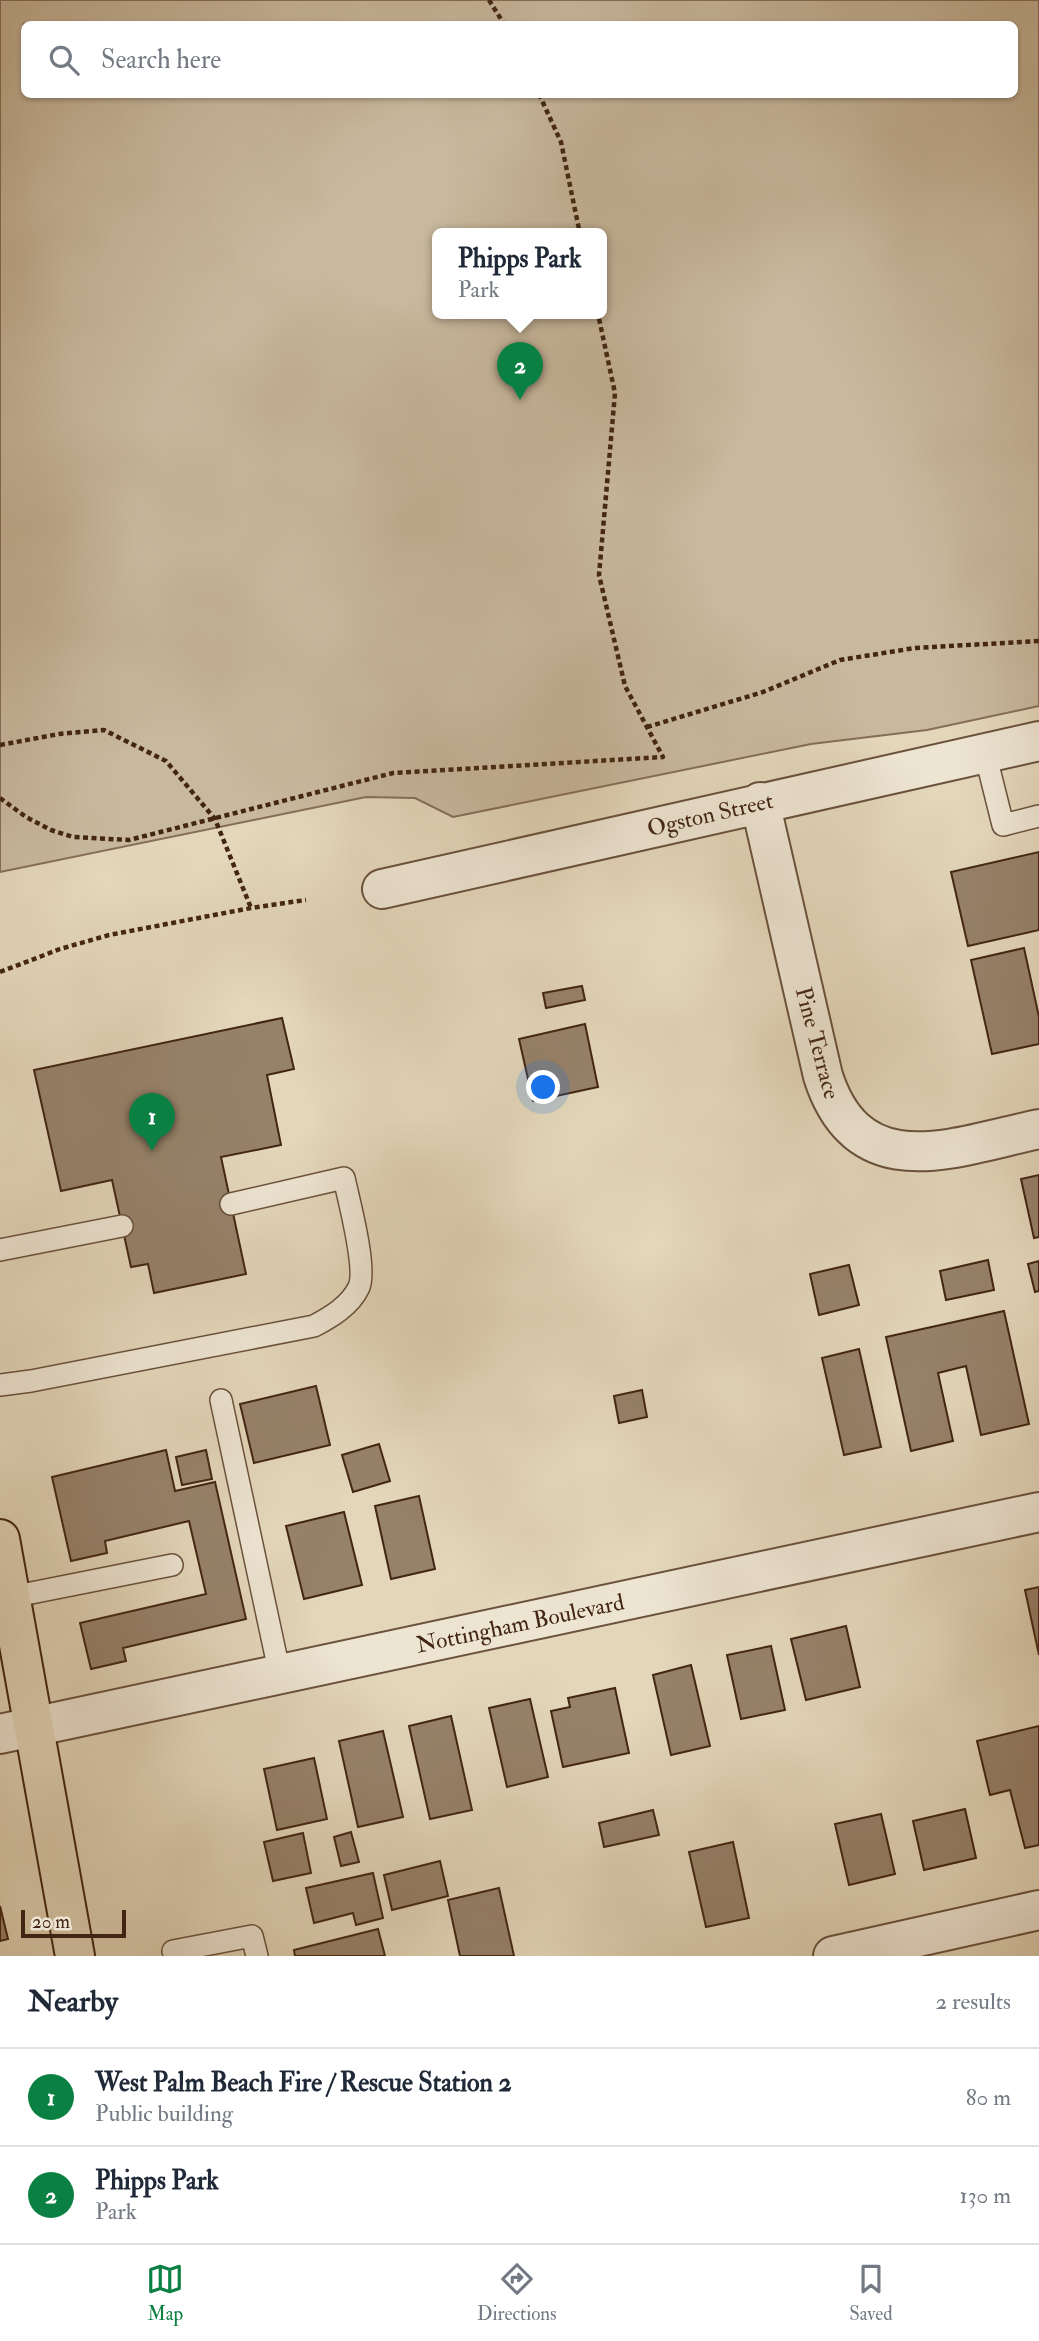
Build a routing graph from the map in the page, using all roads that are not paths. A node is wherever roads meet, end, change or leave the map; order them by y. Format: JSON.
{"nodes":[{"id":1,"x":1039,"y":741,"type":"edge"},
{"id":2,"x":985,"y":752,"type":"junction"},
{"id":3,"x":760,"y":802,"type":"junction"},
{"id":4,"x":1039,"y":816,"type":"edge"},
{"id":5,"x":382,"y":889,"type":"dead end"},
{"id":6,"x":1039,"y":1129,"type":"edge"},
{"id":7,"x":231,"y":1204,"type":"dead end"},
{"id":8,"x":122,"y":1226,"type":"dead end"},
{"id":9,"x":0,"y":1251,"type":"edge"},
{"id":10,"x":0,"y":1385,"type":"edge"},
{"id":11,"x":220,"y":1400,"type":"dead end"},
{"id":12,"x":1039,"y":1513,"type":"edge"},
{"id":13,"x":0,"y":1539,"type":"edge"},
{"id":14,"x":172,"y":1565,"type":"dead end"},
{"id":15,"x":11,"y":1597,"type":"junction"},
{"id":16,"x":280,"y":1675,"type":"junction"},
{"id":17,"x":17,"y":1731,"type":"edge"},
{"id":18,"x":1039,"y":1910,"type":"edge"},
{"id":19,"x":173,"y":1951,"type":"dead end"},
{"id":20,"x":75,"y":1956,"type":"edge"},
{"id":21,"x":257,"y":1956,"type":"edge"},
{"id":22,"x":833,"y":1956,"type":"edge"}],
"edges":[{"from":1,"to":2,"type":"street","name":"Ogston Street"},
{"from":2,"to":3,"type":"street","name":"Ogston Street"},
{"from":2,"to":4,"type":"lane"},
{"from":3,"to":5,"type":"street","name":"Ogston Street"},
{"from":3,"to":6,"type":"street","name":"Pine Terrace"},
{"from":7,"to":10,"type":"lane"},
{"from":8,"to":9,"type":"lane"},
{"from":11,"to":16,"type":"lane"},
{"from":12,"to":16,"type":"street","name":"Nottingham Boulevard"},
{"from":13,"to":15,"type":"main road"},
{"from":14,"to":15,"type":"lane"},
{"from":15,"to":17,"type":"main road"},
{"from":16,"to":17,"type":"street","name":"Nottingham Boulevard"},
{"from":17,"to":20,"type":"main road"},
{"from":18,"to":22,"type":"street"},
{"from":19,"to":21,"type":"lane"}]}
